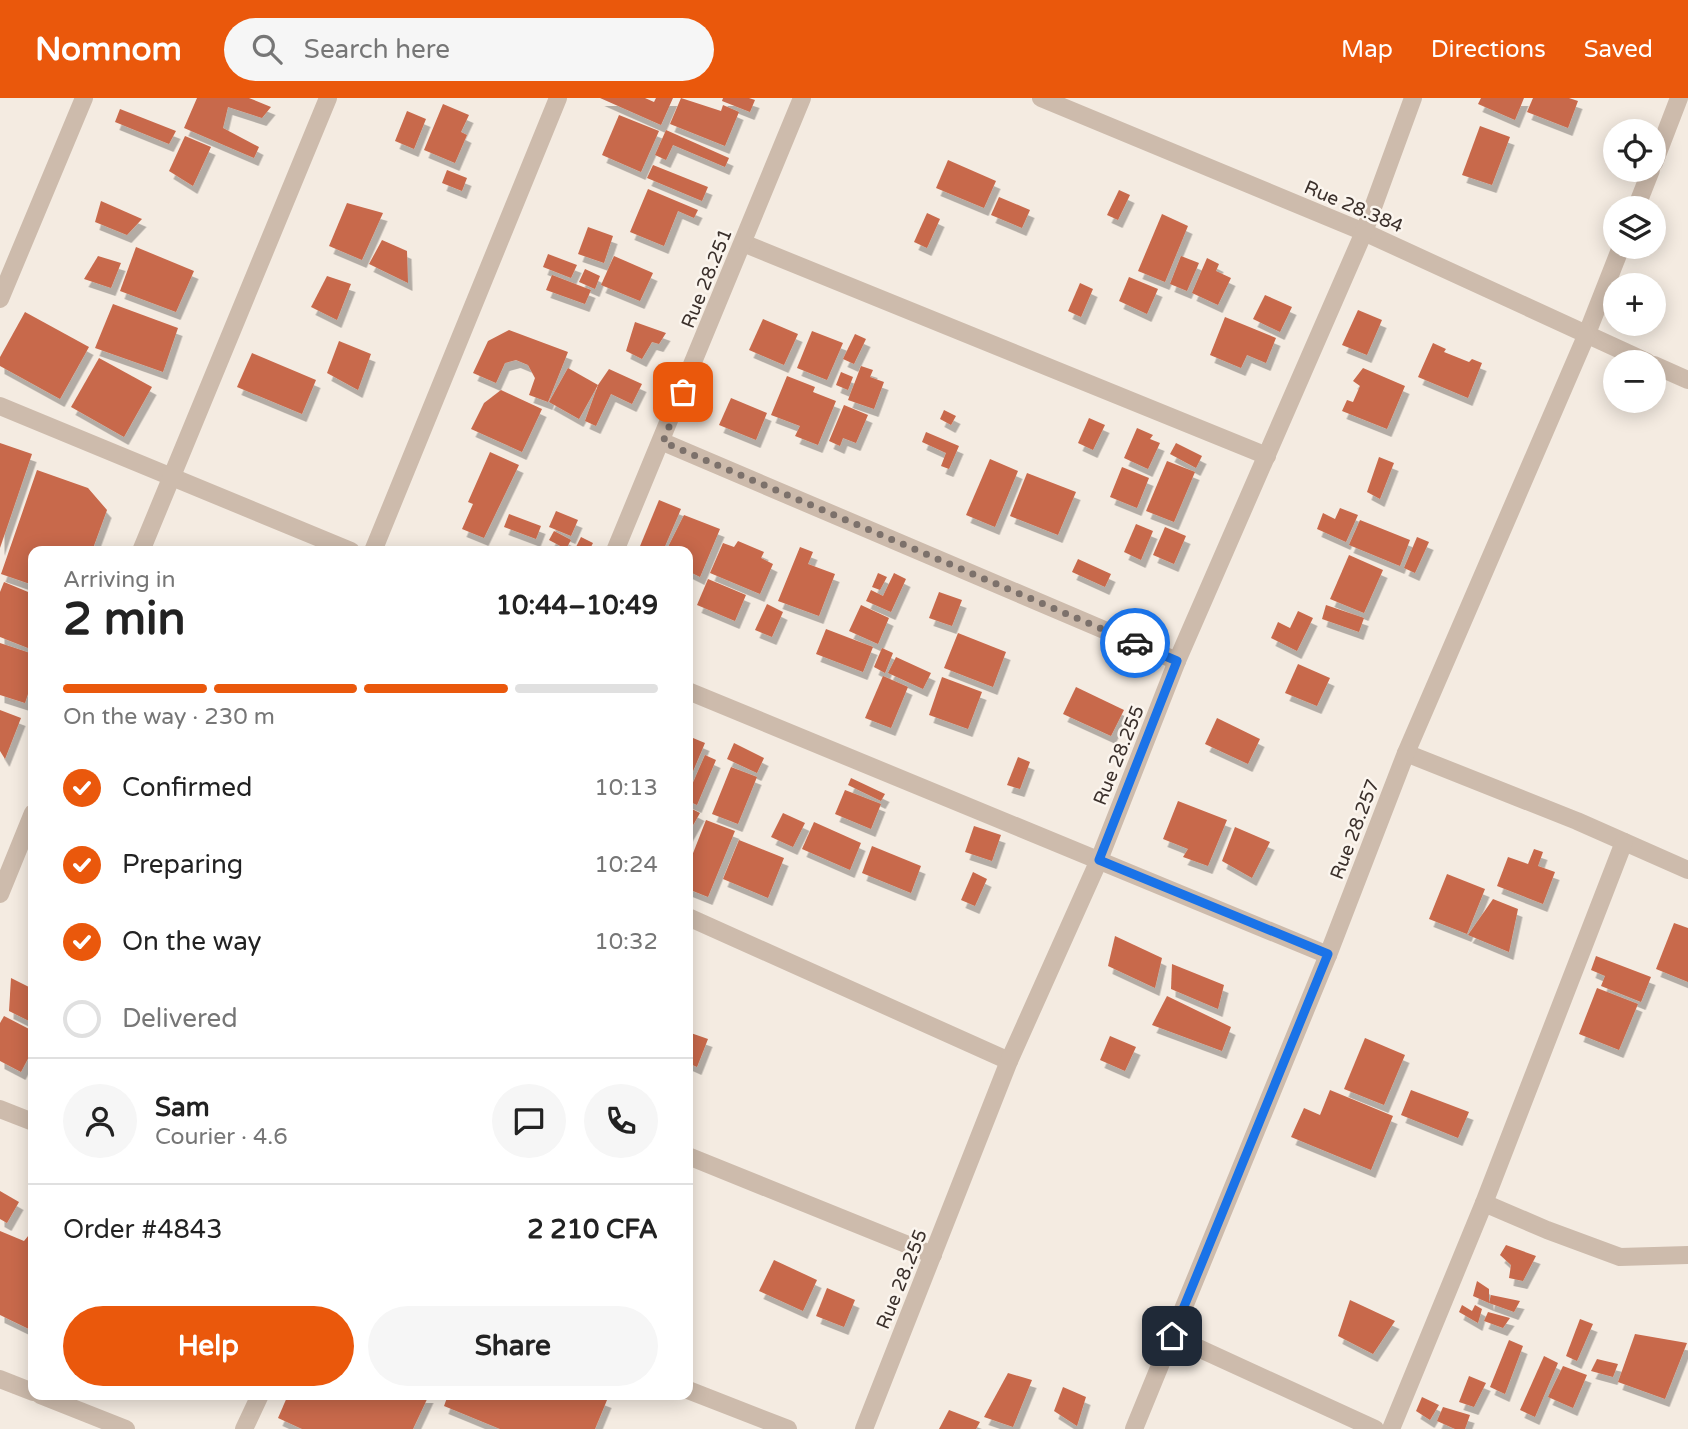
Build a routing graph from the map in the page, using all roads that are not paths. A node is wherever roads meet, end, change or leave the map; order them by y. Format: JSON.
{"nodes":[{"id":1,"x":84,"y":98,"type":"edge"},
{"id":2,"x":327,"y":98,"type":"edge"},
{"id":3,"x":558,"y":98,"type":"edge"},
{"id":4,"x":802,"y":98,"type":"edge"},
{"id":5,"x":1041,"y":98,"type":"edge"},
{"id":6,"x":1413,"y":98,"type":"edge"},
{"id":7,"x":1679,"y":98,"type":"edge"},
{"id":8,"x":1666,"y":132,"type":"edge"},
{"id":9,"x":1364,"y":232,"type":"junction"},
{"id":10,"x":743,"y":243,"type":"junction"},
{"id":11,"x":1616,"y":259,"type":"edge"},
{"id":12,"x":0,"y":299,"type":"edge"},
{"id":13,"x":1586,"y":336,"type":"junction"},
{"id":14,"x":1619,"y":350,"type":"edge"},
{"id":15,"x":1666,"y":370,"type":"edge"},
{"id":16,"x":1688,"y":380,"type":"edge"},
{"id":17,"x":0,"y":406,"type":"edge"},
{"id":18,"x":663,"y":442,"type":"junction"},
{"id":19,"x":1267,"y":456,"type":"junction"},
{"id":20,"x":172,"y":477,"type":"junction"},
{"id":21,"x":143,"y":546,"type":"edge"},
{"id":22,"x":339,"y":546,"type":"edge"},
{"id":23,"x":375,"y":546,"type":"edge"},
{"id":24,"x":617,"y":546,"type":"edge"},
{"id":25,"x":1177,"y":661,"type":"junction"},
{"id":26,"x":693,"y":693,"type":"edge"},
{"id":27,"x":1406,"y":753,"type":"junction"},
{"id":28,"x":28,"y":825,"type":"edge"},
{"id":29,"x":1624,"y":842,"type":"junction"},
{"id":30,"x":1099,"y":860,"type":"junction"},
{"id":31,"x":1688,"y":870,"type":"edge"},
{"id":32,"x":0,"y":894,"type":"edge"},
{"id":33,"x":693,"y":919,"type":"edge"},
{"id":34,"x":1328,"y":954,"type":"junction"},
{"id":35,"x":1009,"y":1061,"type":"junction"},
{"id":36,"x":0,"y":1109,"type":"edge"},
{"id":37,"x":28,"y":1120,"type":"edge"},
{"id":38,"x":693,"y":1158,"type":"edge"},
{"id":39,"x":1484,"y":1203,"type":"junction"},
{"id":40,"x":933,"y":1255,"type":"junction"},
{"id":41,"x":1688,"y":1255,"type":"edge"},
{"id":42,"x":1172,"y":1336,"type":"junction"},
{"id":43,"x":0,"y":1379,"type":"edge"},
{"id":44,"x":28,"y":1390,"type":"edge"},
{"id":45,"x":693,"y":1392,"type":"edge"},
{"id":46,"x":53,"y":1400,"type":"edge"},
{"id":47,"x":258,"y":1400,"type":"edge"},
{"id":48,"x":126,"y":1429,"type":"edge"},
{"id":49,"x":244,"y":1429,"type":"edge"},
{"id":50,"x":788,"y":1429,"type":"edge"},
{"id":51,"x":864,"y":1429,"type":"edge"},
{"id":52,"x":1134,"y":1429,"type":"edge"},
{"id":53,"x":1375,"y":1429,"type":"edge"},
{"id":54,"x":1391,"y":1429,"type":"edge"}],
"edges":[{"from":1,"to":12,"type":"street"},
{"from":2,"to":20,"type":"street"},
{"from":3,"to":23,"type":"street"},
{"from":4,"to":10,"type":"street","name":"Rue 28.251"},
{"from":5,"to":9,"type":"street","name":"Rue 28.384"},
{"from":6,"to":9,"type":"street","name":"Rue 28.255"},
{"from":7,"to":8,"type":"street"},
{"from":9,"to":13,"type":"street","name":"Rue 28.384"},
{"from":9,"to":19,"type":"street","name":"Rue 28.255"},
{"from":10,"to":18,"type":"street","name":"Rue 28.251"},
{"from":10,"to":19,"type":"street"},
{"from":11,"to":13,"type":"street","name":"Rue 28.257"},
{"from":13,"to":14,"type":"street","name":"Rue 28.384"},
{"from":13,"to":27,"type":"street","name":"Rue 28.257"},
{"from":15,"to":16,"type":"street"},
{"from":17,"to":20,"type":"street"},
{"from":18,"to":24,"type":"street","name":"Rue 28.251"},
{"from":18,"to":25,"type":"street"},
{"from":19,"to":25,"type":"street","name":"Rue 28.255"},
{"from":20,"to":21,"type":"street"},
{"from":20,"to":22,"type":"street"},
{"from":25,"to":30,"type":"street","name":"Rue 28.255"},
{"from":26,"to":30,"type":"street"},
{"from":27,"to":29,"type":"street"},
{"from":27,"to":34,"type":"street","name":"Rue 28.257"},
{"from":28,"to":32,"type":"street"},
{"from":29,"to":31,"type":"street"},
{"from":29,"to":39,"type":"street"},
{"from":30,"to":34,"type":"street"},
{"from":30,"to":35,"type":"street","name":"Rue 28.255"},
{"from":33,"to":35,"type":"street"},
{"from":34,"to":42,"type":"street","name":"Rue 28.257"},
{"from":35,"to":40,"type":"street","name":"Rue 28.255"},
{"from":36,"to":37,"type":"street"},
{"from":38,"to":40,"type":"street"},
{"from":39,"to":41,"type":"street"},
{"from":39,"to":54,"type":"street"},
{"from":40,"to":51,"type":"street","name":"Rue 28.255"},
{"from":42,"to":52,"type":"street","name":"Rue 28.257"},
{"from":42,"to":53,"type":"street"},
{"from":43,"to":44,"type":"street"},
{"from":45,"to":50,"type":"street"},
{"from":46,"to":48,"type":"street"},
{"from":47,"to":49,"type":"street"}]}
